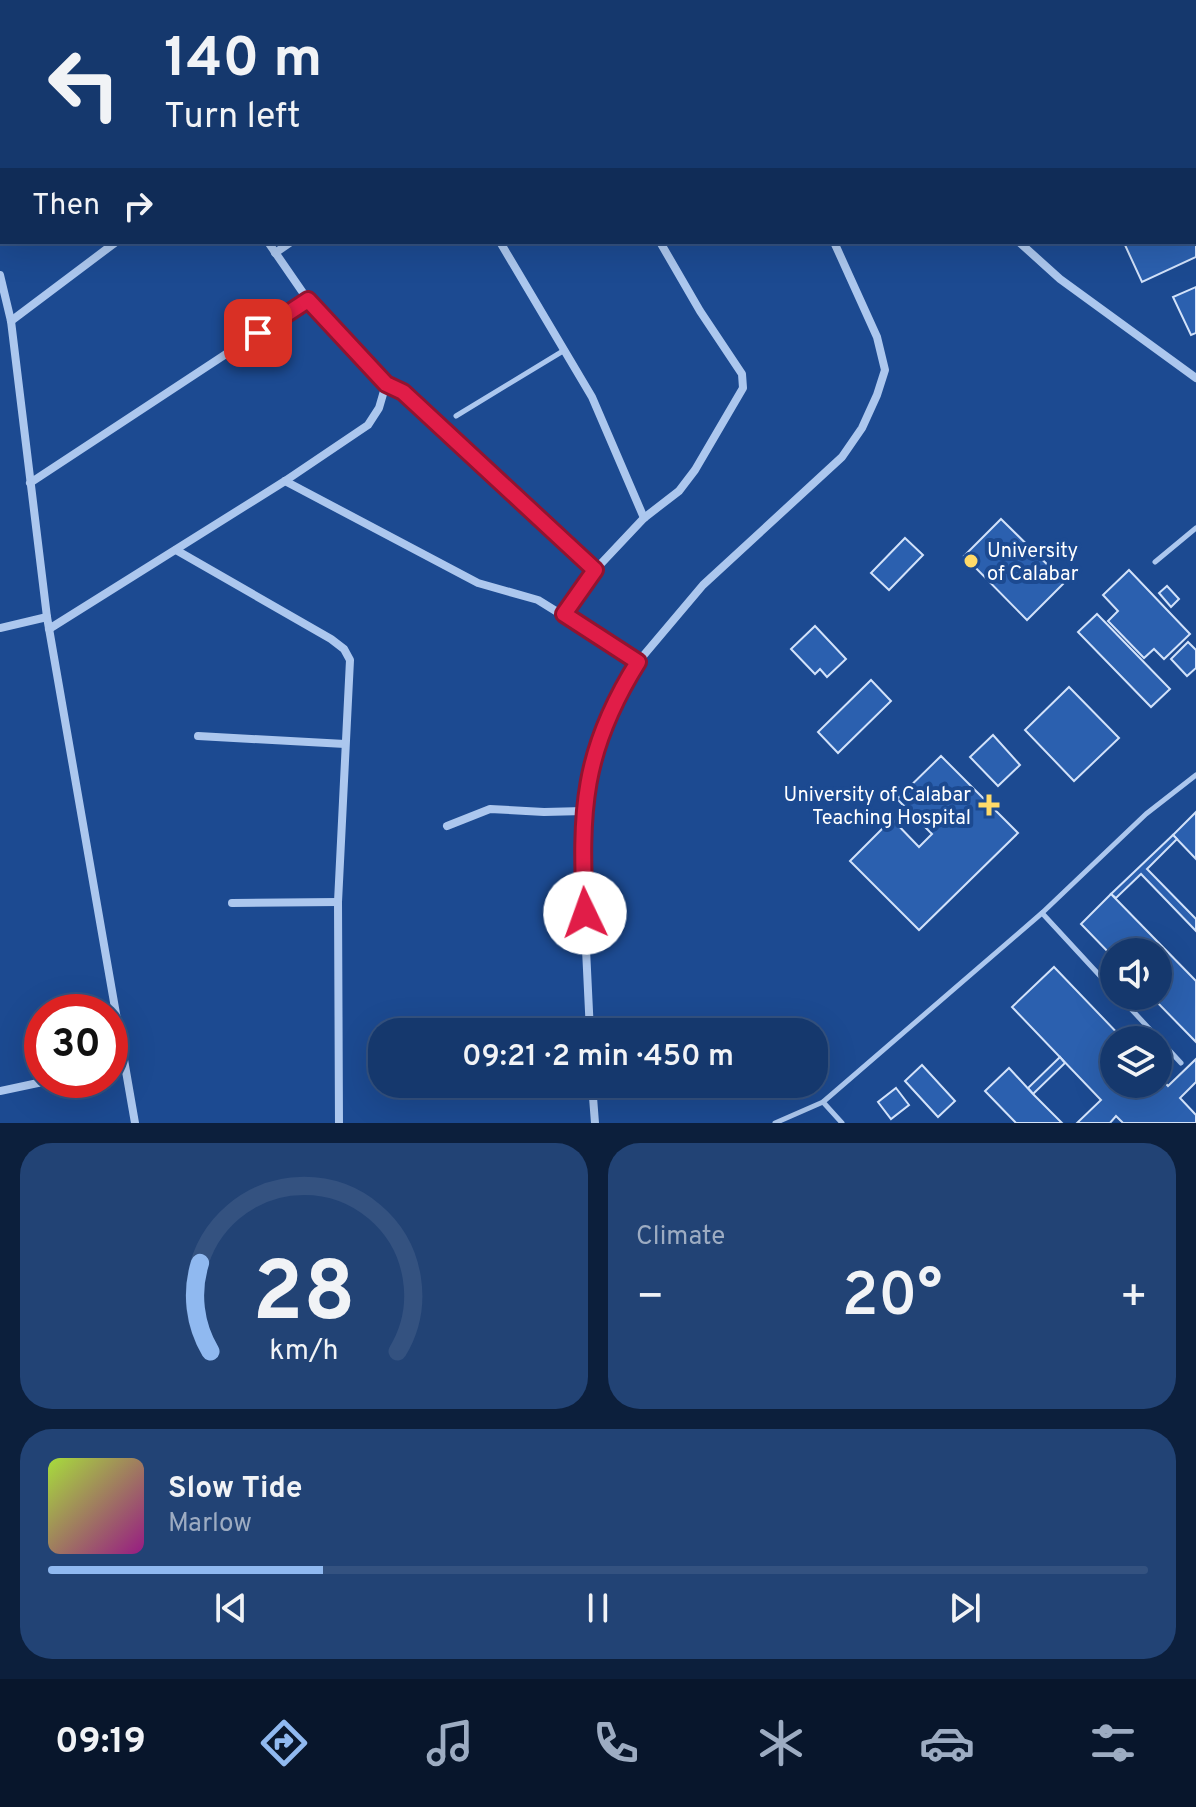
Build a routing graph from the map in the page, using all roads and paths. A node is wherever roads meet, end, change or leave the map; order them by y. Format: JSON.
{"nodes":[{"id":1,"x":113,"y":244,"type":"edge"},
{"id":2,"x":269,"y":244,"type":"edge"},
{"id":3,"x":288,"y":244,"type":"edge"},
{"id":4,"x":501,"y":244,"type":"edge"},
{"id":5,"x":661,"y":244,"type":"edge"},
{"id":6,"x":835,"y":244,"type":"edge"},
{"id":7,"x":1021,"y":244,"type":"edge"},
{"id":8,"x":275,"y":253,"type":"junction"},
{"id":9,"x":0,"y":275,"type":"edge"},
{"id":10,"x":308,"y":300,"type":"junction"},
{"id":11,"x":11,"y":321,"type":"junction"},
{"id":12,"x":563,"y":351,"type":"junction"},
{"id":13,"x":1196,"y":378,"type":"edge"},
{"id":14,"x":386,"y":384,"type":"junction"},
{"id":15,"x":456,"y":416,"type":"dead end"},
{"id":16,"x":285,"y":481,"type":"junction"},
{"id":17,"x":30,"y":483,"type":"junction"},
{"id":18,"x":644,"y":518,"type":"junction"},
{"id":19,"x":1196,"y":528,"type":"edge"},
{"id":20,"x":176,"y":550,"type":"junction"},
{"id":21,"x":1155,"y":562,"type":"dead end"},
{"id":22,"x":595,"y":570,"type":"junction"},
{"id":23,"x":564,"y":614,"type":"junction"},
{"id":24,"x":47,"y":617,"type":"junction"},
{"id":25,"x":0,"y":628,"type":"edge"},
{"id":26,"x":49,"y":629,"type":"junction"},
{"id":27,"x":638,"y":662,"type":"junction"},
{"id":28,"x":198,"y":736,"type":"dead end"},
{"id":29,"x":345,"y":744,"type":"junction"},
{"id":30,"x":1196,"y":775,"type":"edge"},
{"id":31,"x":584,"y":811,"type":"junction"},
{"id":32,"x":447,"y":826,"type":"dead end"},
{"id":33,"x":338,"y":902,"type":"junction"},
{"id":34,"x":232,"y":903,"type":"dead end"},
{"id":35,"x":1042,"y":913,"type":"junction"},
{"id":36,"x":1100,"y":976,"type":"edge"},
{"id":37,"x":112,"y":994,"type":"edge"},
{"id":38,"x":1132,"y":1010,"type":"edge"},
{"id":39,"x":589,"y":1018,"type":"edge"},
{"id":40,"x":1181,"y":1063,"type":"dead end"},
{"id":41,"x":24,"y":1086,"type":"edge"},
{"id":42,"x":128,"y":1086,"type":"edge"},
{"id":43,"x":0,"y":1091,"type":"edge"},
{"id":44,"x":593,"y":1098,"type":"edge"},
{"id":45,"x":823,"y":1102,"type":"junction"},
{"id":46,"x":135,"y":1123,"type":"edge"},
{"id":47,"x":339,"y":1123,"type":"edge"},
{"id":48,"x":595,"y":1123,"type":"edge"},
{"id":49,"x":775,"y":1123,"type":"edge"},
{"id":50,"x":842,"y":1123,"type":"edge"}],
"edges":[{"from":1,"to":11,"type":"street"},
{"from":2,"to":8,"type":"street"},
{"from":3,"to":8,"type":"street"},
{"from":4,"to":12,"type":"street"},
{"from":5,"to":18,"type":"street"},
{"from":6,"to":27,"type":"street"},
{"from":7,"to":13,"type":"street"},
{"from":8,"to":10,"type":"street"},
{"from":9,"to":11,"type":"street"},
{"from":10,"to":14,"type":"street"},
{"from":10,"to":17,"type":"street"},
{"from":11,"to":17,"type":"street"},
{"from":12,"to":15,"type":"lane"},
{"from":12,"to":18,"type":"street"},
{"from":14,"to":16,"type":"street"},
{"from":14,"to":22,"type":"street"},
{"from":16,"to":20,"type":"street"},
{"from":16,"to":23,"type":"street"},
{"from":17,"to":24,"type":"street"},
{"from":18,"to":22,"type":"street"},
{"from":19,"to":21,"type":"lane"},
{"from":20,"to":26,"type":"street"},
{"from":20,"to":29,"type":"street"},
{"from":22,"to":23,"type":"street"},
{"from":23,"to":27,"type":"street"},
{"from":24,"to":25,"type":"street"},
{"from":24,"to":26,"type":"street"},
{"from":26,"to":37,"type":"street"},
{"from":27,"to":31,"type":"street"},
{"from":28,"to":29,"type":"street"},
{"from":29,"to":33,"type":"street"},
{"from":30,"to":35,"type":"lane"},
{"from":31,"to":32,"type":"street"},
{"from":31,"to":39,"type":"street"},
{"from":33,"to":34,"type":"street"},
{"from":33,"to":47,"type":"street"},
{"from":35,"to":36,"type":"lane"},
{"from":35,"to":45,"type":"lane"},
{"from":38,"to":40,"type":"lane"},
{"from":41,"to":43,"type":"street"},
{"from":42,"to":46,"type":"street"},
{"from":44,"to":48,"type":"street"},
{"from":45,"to":49,"type":"lane"},
{"from":45,"to":50,"type":"lane"}]}
